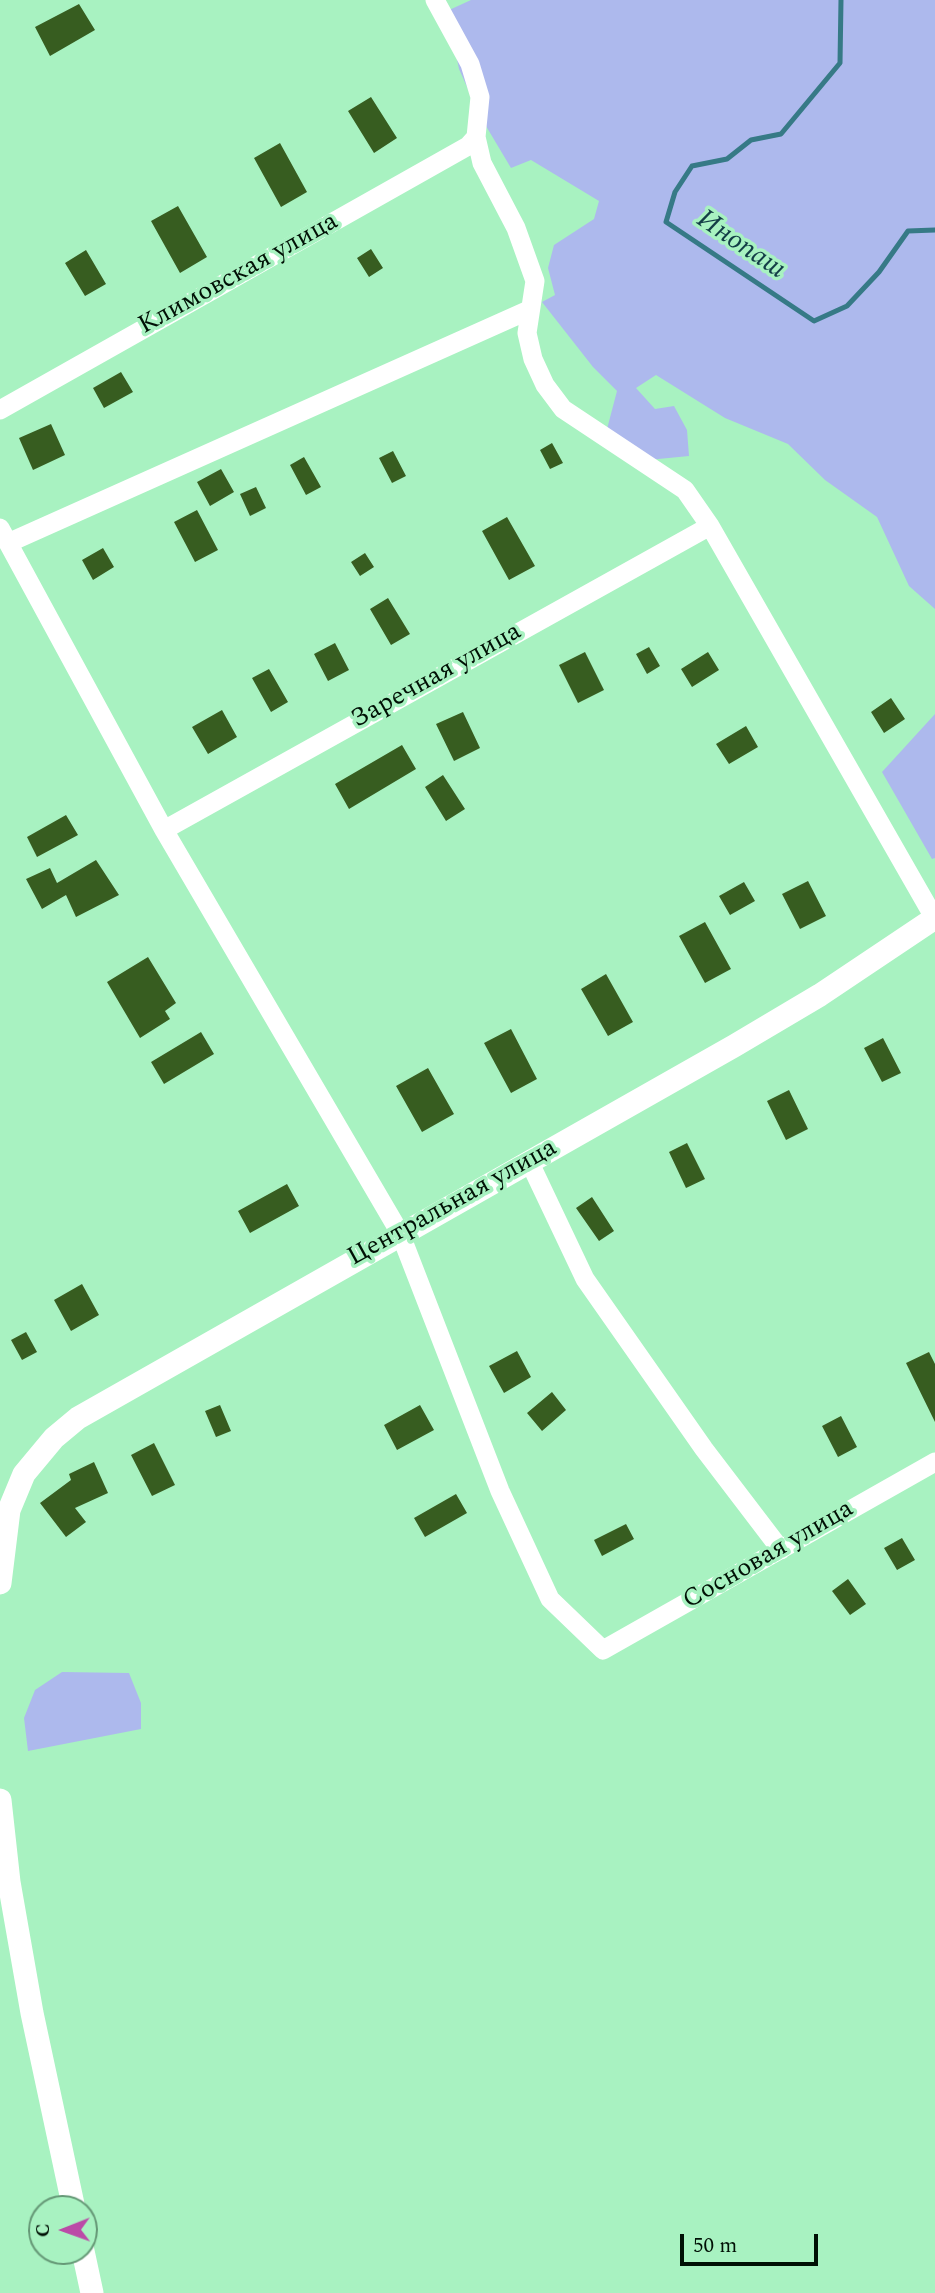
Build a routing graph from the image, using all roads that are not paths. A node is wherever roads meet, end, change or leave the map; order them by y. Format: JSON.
{"nodes":[{"id":1,"x":435,"y":0,"type":"edge"},
{"id":2,"x":476,"y":137,"type":"junction"},
{"id":3,"x":529,"y":310,"type":"junction"},
{"id":4,"x":0,"y":410,"type":"edge"},
{"id":5,"x":710,"y":526,"type":"junction"},
{"id":6,"x":4,"y":535,"type":"edge"},
{"id":7,"x":164,"y":830,"type":"junction"},
{"id":8,"x":935,"y":919,"type":"edge"},
{"id":9,"x":529,"y":1161,"type":"junction"},
{"id":10,"x":400,"y":1233,"type":"junction"},
{"id":11,"x":935,"y":1462,"type":"edge"},
{"id":12,"x":5,"y":1510,"type":"edge"},
{"id":13,"x":781,"y":1550,"type":"junction"},
{"id":14,"x":0,"y":1583,"type":"edge"},
{"id":15,"x":0,"y":1800,"type":"edge"},
{"id":16,"x":71,"y":2195,"type":"edge"},
{"id":17,"x":86,"y":2265,"type":"edge"},
{"id":18,"x":92,"y":2293,"type":"edge"}],
"edges":[{"from":1,"to":2,"type":"street"},
{"from":2,"to":3,"type":"street"},
{"from":2,"to":4,"type":"street","name":"Климовская улица"},
{"from":3,"to":5,"type":"street"},
{"from":3,"to":6,"type":"street"},
{"from":5,"to":7,"type":"street","name":"Заречная улица"},
{"from":5,"to":8,"type":"street"},
{"from":6,"to":7,"type":"street"},
{"from":7,"to":10,"type":"street"},
{"from":8,"to":9,"type":"street","name":"Центральная улица"},
{"from":9,"to":10,"type":"street","name":"Центральная улица"},
{"from":9,"to":13,"type":"street"},
{"from":10,"to":12,"type":"street","name":"Центральная улица"},
{"from":10,"to":13,"type":"street","name":"Сосновая улица"},
{"from":11,"to":13,"type":"street","name":"Сосновая улица"},
{"from":12,"to":14,"type":"street","name":"Центральная улица"},
{"from":15,"to":16,"type":"street"},
{"from":17,"to":18,"type":"street"}]}
